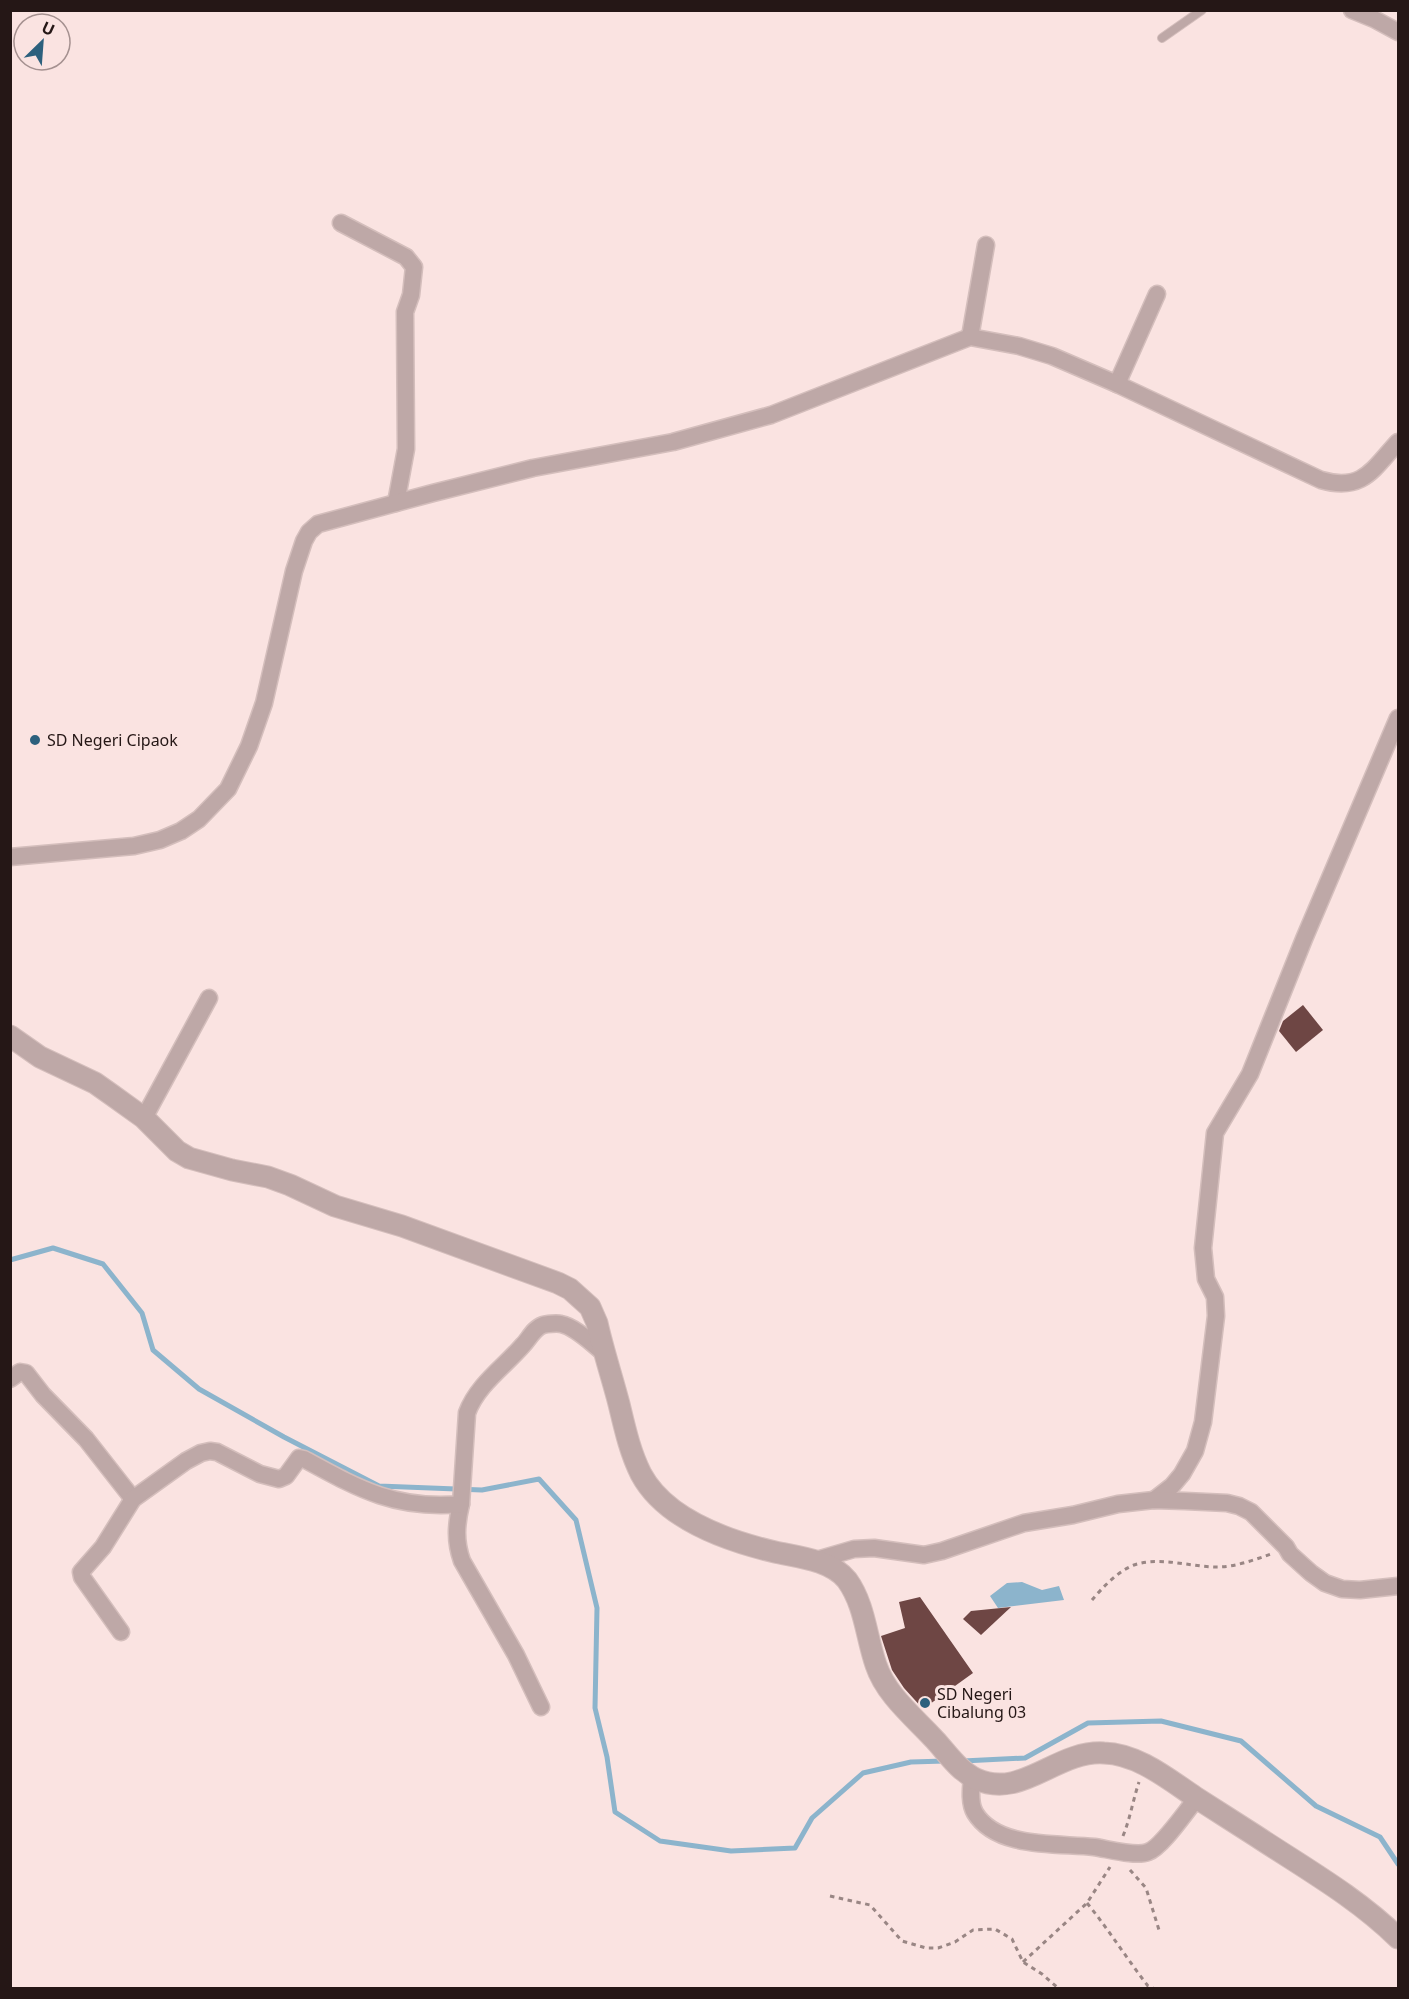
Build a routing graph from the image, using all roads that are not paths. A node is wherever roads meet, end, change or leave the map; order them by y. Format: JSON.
{"nodes":[{"id":1,"x":1202,"y":10,"type":"edge"},
{"id":2,"x":1352,"y":10,"type":"edge"},
{"id":3,"x":1398,"y":32,"type":"edge"},
{"id":4,"x":1161,"y":38,"type":"dead end"},
{"id":5,"x":340,"y":223,"type":"dead end"},
{"id":6,"x":986,"y":245,"type":"dead end"},
{"id":7,"x":1157,"y":294,"type":"dead end"},
{"id":8,"x":970,"y":337,"type":"junction"},
{"id":9,"x":1117,"y":384,"type":"junction"},
{"id":10,"x":1398,"y":442,"type":"edge"},
{"id":11,"x":396,"y":503,"type":"junction"},
{"id":12,"x":1398,"y":718,"type":"edge"},
{"id":13,"x":10,"y":856,"type":"edge"},
{"id":14,"x":209,"y":998,"type":"dead end"},
{"id":15,"x":10,"y":1036,"type":"edge"},
{"id":16,"x":144,"y":1118,"type":"junction"},
{"id":17,"x":604,"y":1353,"type":"junction"},
{"id":18,"x":10,"y":1379,"type":"edge"},
{"id":19,"x":462,"y":1497,"type":"junction"},
{"id":20,"x":134,"y":1498,"type":"junction"},
{"id":21,"x":1154,"y":1500,"type":"junction"},
{"id":22,"x":813,"y":1561,"type":"junction"},
{"id":23,"x":1398,"y":1586,"type":"edge"},
{"id":24,"x":121,"y":1632,"type":"dead end"},
{"id":25,"x":541,"y":1707,"type":"dead end"},
{"id":26,"x":968,"y":1775,"type":"junction"},
{"id":27,"x":1197,"y":1798,"type":"junction"},
{"id":28,"x":1398,"y":1938,"type":"edge"}],
"edges":[{"from":1,"to":4,"type":"lane"},
{"from":2,"to":3,"type":"street"},
{"from":5,"to":11,"type":"street"},
{"from":6,"to":8,"type":"street"},
{"from":7,"to":9,"type":"street"},
{"from":8,"to":9,"type":"street"},
{"from":8,"to":11,"type":"street"},
{"from":9,"to":10,"type":"street"},
{"from":11,"to":13,"type":"street"},
{"from":12,"to":21,"type":"street"},
{"from":14,"to":16,"type":"street"},
{"from":15,"to":16,"type":"street"},
{"from":16,"to":17,"type":"street"},
{"from":17,"to":19,"type":"street"},
{"from":17,"to":22,"type":"street"},
{"from":18,"to":20,"type":"street"},
{"from":19,"to":20,"type":"street"},
{"from":19,"to":25,"type":"street"},
{"from":20,"to":24,"type":"street"},
{"from":21,"to":22,"type":"street"},
{"from":21,"to":23,"type":"street"},
{"from":22,"to":26,"type":"street"},
{"from":26,"to":27,"type":"street"},
{"from":26,"to":27,"type":"street"},
{"from":27,"to":28,"type":"street"}]}
